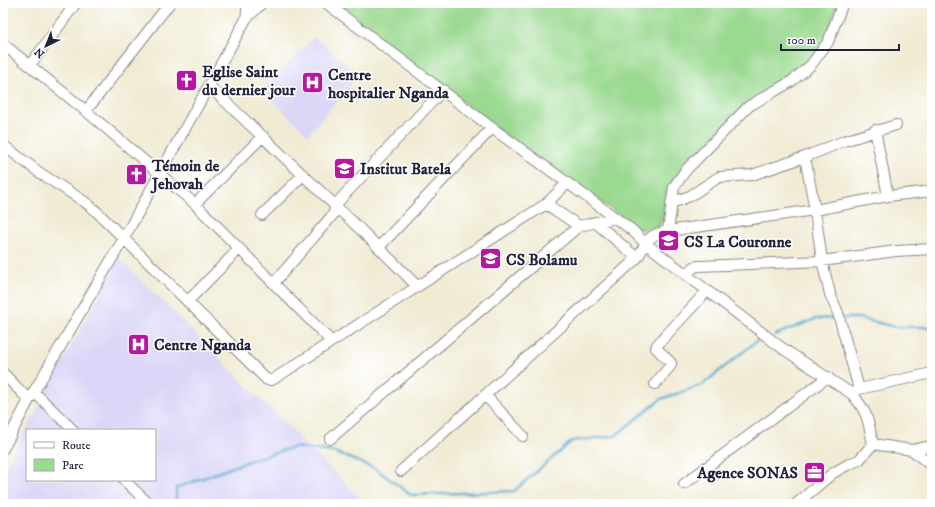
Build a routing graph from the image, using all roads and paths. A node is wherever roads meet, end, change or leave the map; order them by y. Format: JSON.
{"nodes":[{"id":1,"x":76,"y":3,"type":"edge"},
{"id":2,"x":170,"y":3,"type":"edge"},
{"id":3,"x":248,"y":3,"type":"edge"},
{"id":4,"x":262,"y":3,"type":"edge"},
{"id":5,"x":326,"y":3,"type":"edge"},
{"id":6,"x":843,"y":3,"type":"edge"},
{"id":7,"x":246,"y":19,"type":"junction"},
{"id":8,"x":3,"y":44,"type":"edge"},
{"id":9,"x":30,"y":65,"type":"junction"},
{"id":10,"x":209,"y":86,"type":"junction"},
{"id":11,"x":443,"y":90,"type":"junction"},
{"id":12,"x":86,"y":111,"type":"junction"},
{"id":13,"x":896,"y":125,"type":"dead end"},
{"id":14,"x":492,"y":128,"type":"junction"},
{"id":15,"x":875,"y":130,"type":"junction"},
{"id":16,"x":263,"y":136,"type":"junction"},
{"id":17,"x":3,"y":145,"type":"edge"},
{"id":18,"x":805,"y":157,"type":"junction"},
{"id":19,"x":160,"y":173,"type":"junction"},
{"id":20,"x":303,"y":175,"type":"junction"},
{"id":21,"x":567,"y":183,"type":"junction"},
{"id":22,"x":932,"y":191,"type":"edge"},
{"id":23,"x":888,"y":196,"type":"junction"},
{"id":24,"x":671,"y":203,"type":"junction"},
{"id":25,"x":195,"y":204,"type":"junction"},
{"id":26,"x":546,"y":204,"type":"junction"},
{"id":27,"x":335,"y":205,"type":"junction"},
{"id":28,"x":815,"y":210,"type":"junction"},
{"id":29,"x":262,"y":215,"type":"dead end"},
{"id":30,"x":616,"y":218,"type":"junction"},
{"id":31,"x":595,"y":222,"type":"junction"},
{"id":32,"x":579,"y":226,"type":"junction"},
{"id":33,"x":668,"y":231,"type":"junction"},
{"id":34,"x":124,"y":238,"type":"junction"},
{"id":35,"x":645,"y":243,"type":"junction"},
{"id":36,"x":379,"y":247,"type":"junction"},
{"id":37,"x":239,"y":249,"type":"junction"},
{"id":38,"x":932,"y":249,"type":"edge"},
{"id":39,"x":637,"y":258,"type":"junction"},
{"id":40,"x":822,"y":261,"type":"junction"},
{"id":41,"x":686,"y":274,"type":"junction"},
{"id":42,"x":274,"y":283,"type":"junction"},
{"id":43,"x":417,"y":286,"type":"junction"},
{"id":44,"x":707,"y":291,"type":"junction"},
{"id":45,"x":188,"y":301,"type":"junction"},
{"id":46,"x":331,"y":341,"type":"junction"},
{"id":47,"x":932,"y":373,"type":"edge"},
{"id":48,"x":3,"y":374,"type":"edge"},
{"id":49,"x":828,"y":378,"type":"junction"},
{"id":50,"x":655,"y":384,"type":"dead end"},
{"id":51,"x":856,"y":391,"type":"junction"},
{"id":52,"x":484,"y":395,"type":"junction"},
{"id":53,"x":32,"y":396,"type":"junction"},
{"id":54,"x":72,"y":429,"type":"edge"},
{"id":55,"x":523,"y":436,"type":"dead end"},
{"id":56,"x":330,"y":439,"type":"dead end"},
{"id":57,"x":873,"y":444,"type":"junction"},
{"id":58,"x":932,"y":446,"type":"edge"},
{"id":59,"x":3,"y":448,"type":"edge"},
{"id":60,"x":912,"y":450,"type":"junction"},
{"id":61,"x":932,"y":466,"type":"edge"},
{"id":62,"x":401,"y":471,"type":"dead end"},
{"id":63,"x":125,"y":481,"type":"edge"},
{"id":64,"x":684,"y":484,"type":"dead end"},
{"id":65,"x":149,"y":504,"type":"edge"},
{"id":66,"x":796,"y":504,"type":"edge"}],
"edges":[{"from":1,"to":9,"type":"street"},
{"from":2,"to":12,"type":"street"},
{"from":3,"to":7,"type":"street"},
{"from":4,"to":7,"type":"street"},
{"from":5,"to":11,"type":"street"},
{"from":6,"to":24,"type":"street"},
{"from":7,"to":10,"type":"street"},
{"from":8,"to":9,"type":"street"},
{"from":9,"to":12,"type":"street"},
{"from":10,"to":16,"type":"street"},
{"from":10,"to":19,"type":"street"},
{"from":11,"to":14,"type":"street"},
{"from":11,"to":27,"type":"street"},
{"from":12,"to":19,"type":"street"},
{"from":13,"to":15,"type":"street"},
{"from":14,"to":21,"type":"street"},
{"from":14,"to":36,"type":"street"},
{"from":15,"to":18,"type":"street"},
{"from":15,"to":23,"type":"street"},
{"from":16,"to":20,"type":"street"},
{"from":16,"to":25,"type":"street"},
{"from":17,"to":34,"type":"street"},
{"from":18,"to":24,"type":"street"},
{"from":18,"to":28,"type":"street"},
{"from":19,"to":25,"type":"street"},
{"from":19,"to":34,"type":"street"},
{"from":20,"to":27,"type":"street"},
{"from":20,"to":29,"type":"street"},
{"from":21,"to":26,"type":"street"},
{"from":21,"to":30,"type":"street"},
{"from":22,"to":23,"type":"street"},
{"from":23,"to":28,"type":"street"},
{"from":24,"to":33,"type":"street"},
{"from":25,"to":37,"type":"street"},
{"from":26,"to":32,"type":"street"},
{"from":26,"to":43,"type":"street"},
{"from":27,"to":36,"type":"street"},
{"from":27,"to":42,"type":"street"},
{"from":28,"to":33,"type":"street"},
{"from":28,"to":40,"type":"street"},
{"from":30,"to":31,"type":"street"},
{"from":30,"to":35,"type":"street"},
{"from":31,"to":32,"type":"street"},
{"from":31,"to":39,"type":"street"},
{"from":32,"to":56,"type":"street"},
{"from":33,"to":35,"type":"street"},
{"from":34,"to":45,"type":"street"},
{"from":34,"to":53,"type":"street"},
{"from":35,"to":39,"type":"street"},
{"from":35,"to":41,"type":"street"},
{"from":36,"to":43,"type":"street"},
{"from":37,"to":42,"type":"street"},
{"from":37,"to":45,"type":"street"},
{"from":38,"to":40,"type":"street"},
{"from":39,"to":52,"type":"street"},
{"from":40,"to":41,"type":"street"},
{"from":40,"to":51,"type":"street"},
{"from":41,"to":44,"type":"street"},
{"from":42,"to":46,"type":"street"},
{"from":43,"to":46,"type":"street"},
{"from":44,"to":49,"type":"street"},
{"from":44,"to":50,"type":"street"},
{"from":45,"to":46,"type":"street"},
{"from":47,"to":51,"type":"street"},
{"from":48,"to":53,"type":"street"},
{"from":49,"to":51,"type":"street"},
{"from":49,"to":64,"type":"street"},
{"from":51,"to":57,"type":"street"},
{"from":52,"to":55,"type":"street"},
{"from":52,"to":62,"type":"street"},
{"from":53,"to":54,"type":"street"},
{"from":53,"to":59,"type":"street"},
{"from":57,"to":60,"type":"street"},
{"from":57,"to":66,"type":"street"},
{"from":58,"to":60,"type":"street"},
{"from":60,"to":61,"type":"street"},
{"from":63,"to":65,"type":"street"}]}
